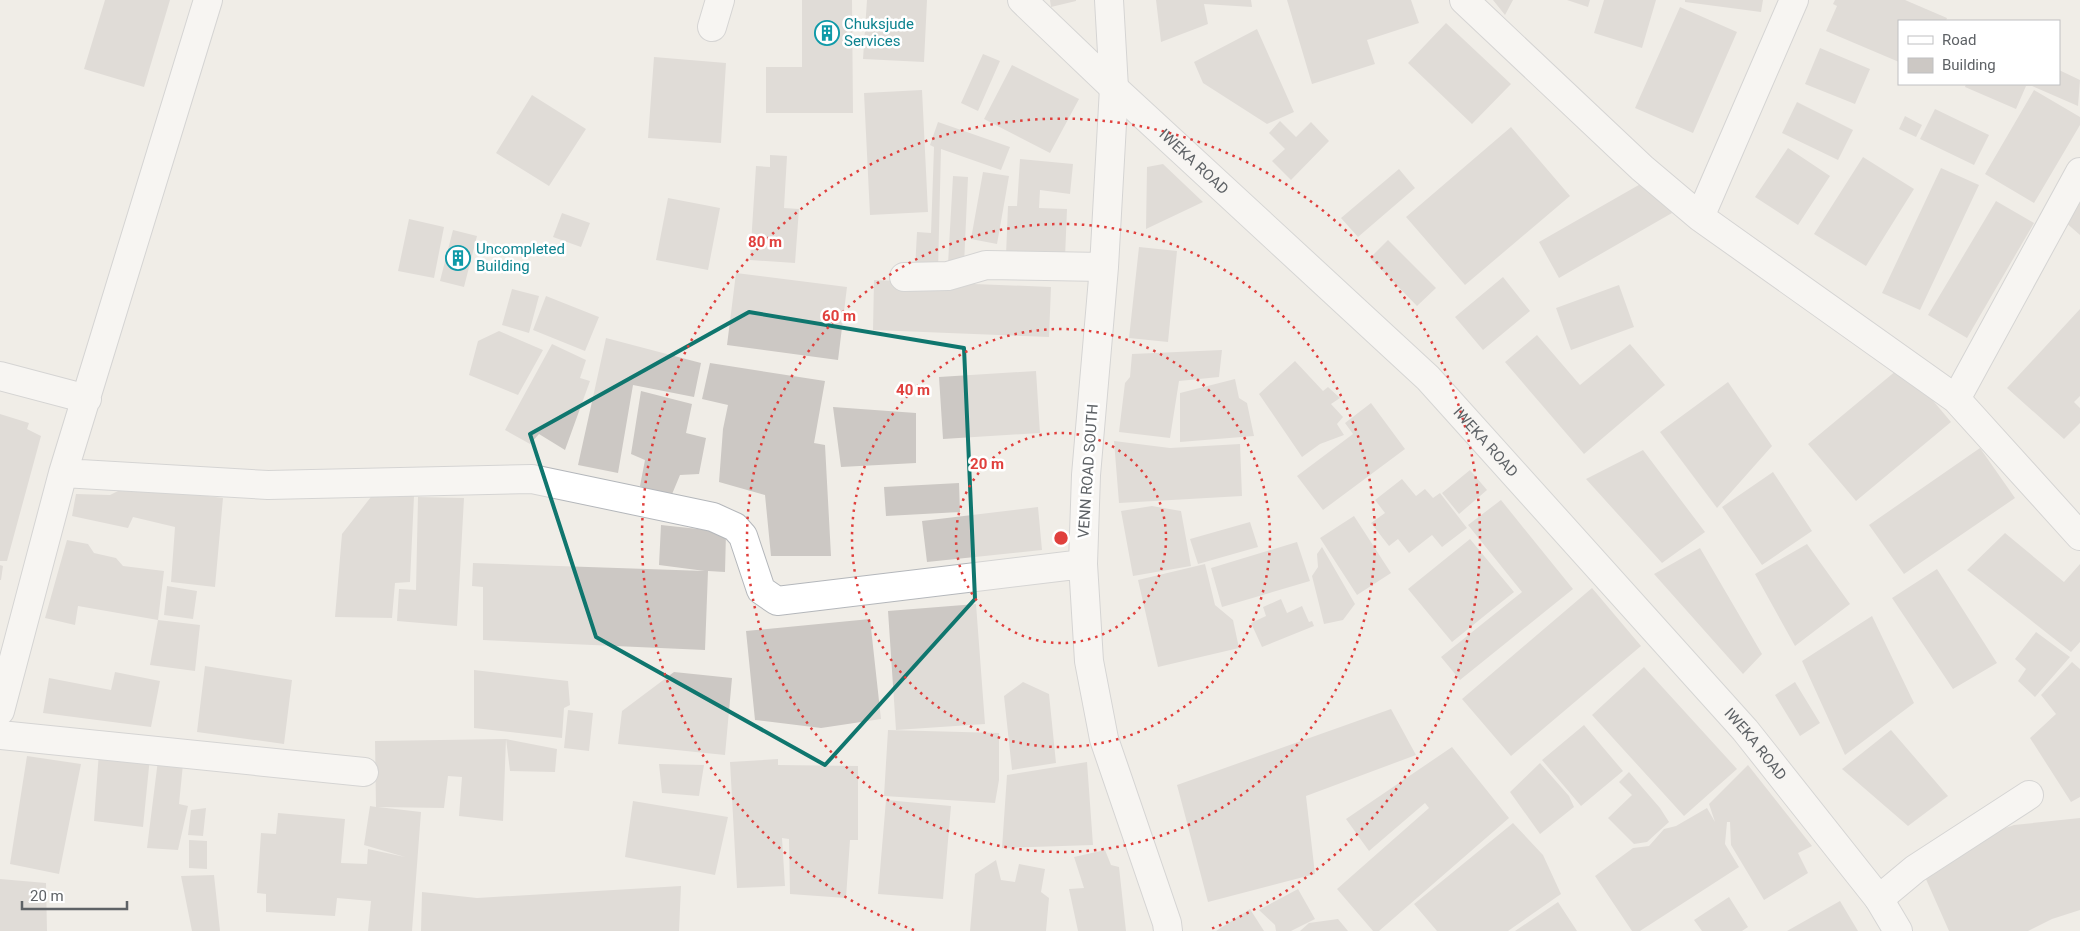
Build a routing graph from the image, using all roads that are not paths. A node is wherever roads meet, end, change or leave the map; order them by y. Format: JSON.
{"nodes":[{"id":1,"x":208,"y":0,"type":"edge"},
{"id":2,"x":720,"y":0,"type":"edge"},
{"id":3,"x":1022,"y":0,"type":"edge"},
{"id":4,"x":1109,"y":0,"type":"edge"},
{"id":5,"x":1464,"y":0,"type":"edge"},
{"id":6,"x":1794,"y":0,"type":"edge"},
{"id":7,"x":712,"y":27,"type":"dead end"},
{"id":8,"x":1114,"y":88,"type":"junction"},
{"id":9,"x":2080,"y":172,"type":"edge"},
{"id":10,"x":1700,"y":217,"type":"junction"},
{"id":11,"x":1104,"y":267,"type":"junction"},
{"id":12,"x":904,"y":277,"type":"dead end"},
{"id":13,"x":0,"y":376,"type":"edge"},
{"id":14,"x":87,"y":399,"type":"junction"},
{"id":15,"x":1956,"y":399,"type":"junction"},
{"id":16,"x":63,"y":473,"type":"junction"},
{"id":17,"x":2080,"y":536,"type":"edge"},
{"id":18,"x":1082,"y":564,"type":"junction"},
{"id":19,"x":0,"y":711,"type":"edge"},
{"id":20,"x":0,"y":735,"type":"edge"},
{"id":21,"x":364,"y":772,"type":"dead end"},
{"id":22,"x":2029,"y":795,"type":"dead end"},
{"id":23,"x":1879,"y":899,"type":"junction"},
{"id":24,"x":1168,"y":931,"type":"edge"},
{"id":25,"x":1898,"y":931,"type":"edge"}],
"edges":[{"from":1,"to":14,"type":"street"},
{"from":2,"to":7,"type":"street"},
{"from":3,"to":8,"type":"street","name":"IWEKA ROAD"},
{"from":4,"to":8,"type":"street","name":"VENN ROAD SOUTH"},
{"from":5,"to":10,"type":"street"},
{"from":6,"to":10,"type":"street"},
{"from":8,"to":11,"type":"street","name":"VENN ROAD SOUTH"},
{"from":8,"to":23,"type":"street","name":"IWEKA ROAD"},
{"from":9,"to":15,"type":"street"},
{"from":10,"to":15,"type":"street"},
{"from":11,"to":12,"type":"street"},
{"from":11,"to":18,"type":"street","name":"VENN ROAD SOUTH"},
{"from":13,"to":14,"type":"street"},
{"from":14,"to":16,"type":"street"},
{"from":15,"to":17,"type":"street"},
{"from":16,"to":18,"type":"street"},
{"from":16,"to":19,"type":"street"},
{"from":18,"to":24,"type":"street","name":"VENN ROAD SOUTH"},
{"from":20,"to":21,"type":"street"},
{"from":22,"to":23,"type":"street"},
{"from":23,"to":25,"type":"street","name":"IWEKA ROAD"}]}
